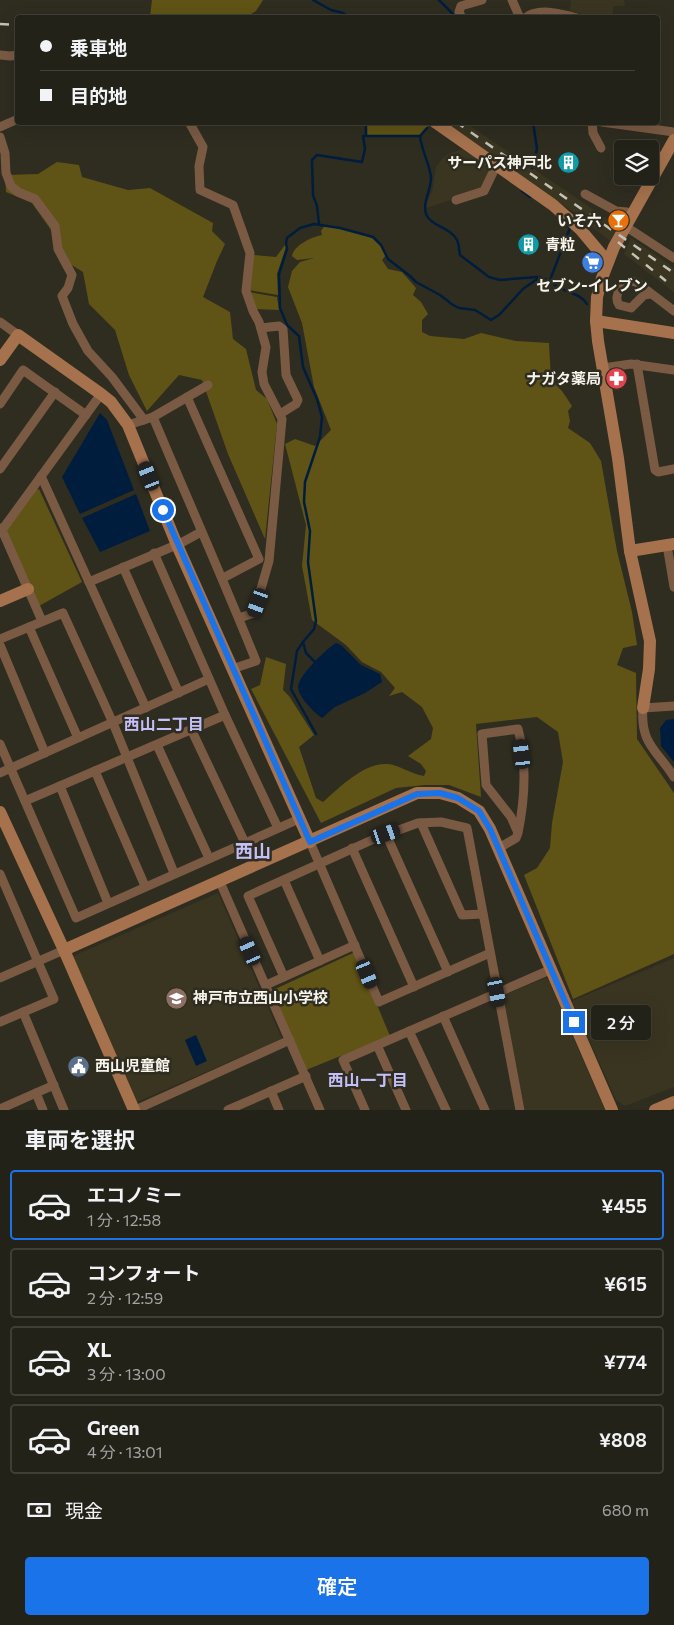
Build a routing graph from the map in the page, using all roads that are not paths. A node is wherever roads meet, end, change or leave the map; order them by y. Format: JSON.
{"nodes":[{"id":1,"x":482,"y":0,"type":"edge"},
{"id":2,"x":512,"y":0,"type":"edge"},
{"id":3,"x":460,"y":15,"type":"edge"},
{"id":4,"x":519,"y":15,"type":"edge"},
{"id":5,"x":528,"y":15,"type":"edge"},
{"id":6,"x":560,"y":15,"type":"edge"},
{"id":7,"x":0,"y":55,"type":"edge"},
{"id":8,"x":15,"y":55,"type":"edge"},
{"id":9,"x":15,"y":120,"type":"edge"},
{"id":10,"x":191,"y":125,"type":"edge"},
{"id":11,"x":439,"y":125,"type":"edge"},
{"id":12,"x":592,"y":125,"type":"edge"},
{"id":13,"x":624,"y":125,"type":"edge"},
{"id":14,"x":0,"y":127,"type":"edge"},
{"id":15,"x":674,"y":132,"type":"edge"},
{"id":16,"x":0,"y":136,"type":"edge"},
{"id":17,"x":674,"y":140,"type":"edge"},
{"id":18,"x":601,"y":148,"type":"dead end"},
{"id":19,"x":497,"y":164,"type":"junction"},
{"id":20,"x":585,"y":194,"type":"dead end"},
{"id":21,"x":456,"y":200,"type":"dead end"},
{"id":22,"x":628,"y":221,"type":"junction"},
{"id":23,"x":674,"y":258,"type":"edge"},
{"id":24,"x":607,"y":261,"type":"junction"},
{"id":25,"x":650,"y":294,"type":"junction"},
{"id":26,"x":674,"y":311,"type":"edge"},
{"id":27,"x":596,"y":321,"type":"junction"},
{"id":28,"x":0,"y":322,"type":"edge"},
{"id":29,"x":261,"y":328,"type":"junction"},
{"id":30,"x":674,"y":332,"type":"edge"},
{"id":31,"x":18,"y":335,"type":"junction"},
{"id":32,"x":0,"y":360,"type":"edge"},
{"id":33,"x":637,"y":364,"type":"junction"},
{"id":34,"x":602,"y":368,"type":"junction"},
{"id":35,"x":674,"y":370,"type":"edge"},
{"id":36,"x":208,"y":384,"type":"dead end"},
{"id":37,"x":55,"y":392,"type":"junction"},
{"id":38,"x":101,"y":394,"type":"junction"},
{"id":39,"x":187,"y":397,"type":"junction"},
{"id":40,"x":0,"y":404,"type":"edge"},
{"id":41,"x":86,"y":414,"type":"junction"},
{"id":42,"x":280,"y":414,"type":"junction"},
{"id":43,"x":153,"y":417,"type":"junction"},
{"id":44,"x":144,"y":420,"type":"junction"},
{"id":45,"x":128,"y":425,"type":"junction"},
{"id":46,"x":0,"y":469,"type":"edge"},
{"id":47,"x":674,"y":469,"type":"edge"},
{"id":48,"x":41,"y":476,"type":"junction"},
{"id":49,"x":1,"y":529,"type":"edge"},
{"id":50,"x":201,"y":532,"type":"junction"},
{"id":51,"x":670,"y":544,"type":"edge"},
{"id":52,"x":177,"y":545,"type":"junction"},
{"id":53,"x":630,"y":552,"type":"junction"},
{"id":54,"x":154,"y":553,"type":"junction"},
{"id":55,"x":123,"y":567,"type":"junction"},
{"id":56,"x":223,"y":578,"type":"junction"},
{"id":57,"x":89,"y":582,"type":"junction"},
{"id":58,"x":674,"y":587,"type":"edge"},
{"id":59,"x":28,"y":589,"type":"junction"},
{"id":60,"x":0,"y":601,"type":"edge"},
{"id":61,"x":239,"y":618,"type":"junction"},
{"id":62,"x":42,"y":622,"type":"junction"},
{"id":63,"x":29,"y":627,"type":"junction"},
{"id":64,"x":0,"y":639,"type":"edge"},
{"id":65,"x":0,"y":644,"type":"edge"},
{"id":66,"x":232,"y":669,"type":"junction"},
{"id":67,"x":209,"y":679,"type":"junction"},
{"id":68,"x":179,"y":693,"type":"junction"},
{"id":69,"x":674,"y":706,"type":"edge"},
{"id":70,"x":146,"y":708,"type":"junction"},
{"id":71,"x":642,"y":708,"type":"junction"},
{"id":72,"x":224,"y":715,"type":"junction"},
{"id":73,"x":113,"y":723,"type":"junction"},
{"id":74,"x":192,"y":729,"type":"junction"},
{"id":75,"x":78,"y":738,"type":"junction"},
{"id":76,"x":0,"y":744,"type":"edge"},
{"id":77,"x":157,"y":745,"type":"junction"},
{"id":78,"x":45,"y":753,"type":"junction"},
{"id":79,"x":127,"y":758,"type":"junction"},
{"id":80,"x":11,"y":768,"type":"junction"},
{"id":81,"x":95,"y":771,"type":"junction"},
{"id":82,"x":0,"y":773,"type":"edge"},
{"id":83,"x":674,"y":777,"type":"edge"},
{"id":84,"x":60,"y":786,"type":"junction"},
{"id":85,"x":25,"y":801,"type":"junction"},
{"id":86,"x":0,"y":812,"type":"edge"},
{"id":87,"x":299,"y":819,"type":"junction"},
{"id":88,"x":421,"y":823,"type":"junction"},
{"id":89,"x":278,"y":828,"type":"junction"},
{"id":90,"x":518,"y":833,"type":"junction"},
{"id":91,"x":386,"y":834,"type":"junction"},
{"id":92,"x":310,"y":842,"type":"junction"},
{"id":93,"x":245,"y":843,"type":"junction"},
{"id":94,"x":352,"y":848,"type":"junction"},
{"id":95,"x":499,"y":848,"type":"junction"},
{"id":96,"x":209,"y":858,"type":"junction"},
{"id":97,"x":319,"y":864,"type":"junction"},
{"id":98,"x":174,"y":873,"type":"junction"},
{"id":99,"x":0,"y":874,"type":"edge"},
{"id":100,"x":284,"y":880,"type":"junction"},
{"id":101,"x":220,"y":882,"type":"junction"},
{"id":102,"x":145,"y":886,"type":"junction"},
{"id":103,"x":108,"y":903,"type":"junction"},
{"id":104,"x":483,"y":914,"type":"junction"},
{"id":105,"x":355,"y":946,"type":"junction"},
{"id":106,"x":64,"y":950,"type":"junction"},
{"id":107,"x":490,"y":953,"type":"junction"},
{"id":108,"x":320,"y":961,"type":"junction"},
{"id":109,"x":38,"y":962,"type":"junction"},
{"id":110,"x":552,"y":968,"type":"junction"},
{"id":111,"x":448,"y":972,"type":"junction"},
{"id":112,"x":1,"y":974,"type":"edge"},
{"id":113,"x":284,"y":976,"type":"junction"},
{"id":114,"x":266,"y":985,"type":"junction"},
{"id":115,"x":414,"y":987,"type":"junction"},
{"id":116,"x":497,"y":992,"type":"junction"},
{"id":117,"x":23,"y":1012,"type":"junction"},
{"id":118,"x":444,"y":1016,"type":"junction"},
{"id":119,"x":0,"y":1022,"type":"edge"},
{"id":120,"x":409,"y":1031,"type":"junction"},
{"id":121,"x":290,"y":1040,"type":"junction"},
{"id":122,"x":378,"y":1045,"type":"junction"},
{"id":123,"x":306,"y":1076,"type":"junction"},
{"id":124,"x":54,"y":1085,"type":"junction"},
{"id":125,"x":271,"y":1091,"type":"junction"},
{"id":126,"x":36,"y":1093,"type":"junction"},
{"id":127,"x":674,"y":1102,"type":"edge"},
{"id":128,"x":238,"y":1108,"type":"edge"},
{"id":129,"x":0,"y":1109,"type":"edge"},
{"id":130,"x":44,"y":1110,"type":"edge"},
{"id":131,"x":64,"y":1110,"type":"edge"},
{"id":132,"x":134,"y":1110,"type":"edge"},
{"id":133,"x":228,"y":1110,"type":"edge"},
{"id":134,"x":279,"y":1110,"type":"edge"},
{"id":135,"x":320,"y":1110,"type":"edge"},
{"id":136,"x":365,"y":1110,"type":"edge"},
{"id":137,"x":406,"y":1110,"type":"edge"},
{"id":138,"x":446,"y":1110,"type":"edge"},
{"id":139,"x":485,"y":1110,"type":"edge"},
{"id":140,"x":520,"y":1110,"type":"edge"},
{"id":141,"x":612,"y":1110,"type":"edge"},
{"id":142,"x":655,"y":1110,"type":"edge"}],
"edges":[{"from":1,"to":3,"type":"street"},
{"from":2,"to":4,"type":"street"},
{"from":5,"to":6,"type":"street"},
{"from":7,"to":8,"type":"street"},
{"from":9,"to":14,"type":"street"},
{"from":10,"to":29,"type":"street"},
{"from":11,"to":19,"type":"street"},
{"from":12,"to":18,"type":"street"},
{"from":13,"to":15,"type":"street"},
{"from":16,"to":44,"type":"street"},
{"from":17,"to":22,"type":"street"},
{"from":19,"to":21,"type":"street"},
{"from":19,"to":24,"type":"street"},
{"from":20,"to":22,"type":"street"},
{"from":22,"to":23,"type":"street"},
{"from":22,"to":24,"type":"street"},
{"from":24,"to":27,"type":"street"},
{"from":25,"to":25,"type":"street"},
{"from":25,"to":26,"type":"street"},
{"from":27,"to":30,"type":"street"},
{"from":27,"to":34,"type":"street"},
{"from":28,"to":31,"type":"street"},
{"from":29,"to":42,"type":"street"},
{"from":29,"to":42,"type":"street"},
{"from":31,"to":32,"type":"street"},
{"from":31,"to":38,"type":"street"},
{"from":33,"to":34,"type":"street"},
{"from":33,"to":35,"type":"street"},
{"from":33,"to":47,"type":"street"},
{"from":34,"to":53,"type":"street"},
{"from":36,"to":39,"type":"street"},
{"from":37,"to":40,"type":"street"},
{"from":37,"to":41,"type":"street"},
{"from":37,"to":46,"type":"street"},
{"from":38,"to":41,"type":"street"},
{"from":38,"to":45,"type":"street"},
{"from":39,"to":43,"type":"street"},
{"from":39,"to":56,"type":"street"},
{"from":41,"to":48,"type":"street"},
{"from":42,"to":61,"type":"street"},
{"from":43,"to":44,"type":"street"},
{"from":43,"to":50,"type":"street"},
{"from":44,"to":45,"type":"street"},
{"from":45,"to":52,"type":"street"},
{"from":48,"to":49,"type":"street"},
{"from":48,"to":57,"type":"street"},
{"from":49,"to":59,"type":"street"},
{"from":50,"to":52,"type":"street"},
{"from":50,"to":56,"type":"street"},
{"from":51,"to":53,"type":"street"},
{"from":51,"to":58,"type":"street"},
{"from":52,"to":54,"type":"street"},
{"from":52,"to":66,"type":"street"},
{"from":53,"to":71,"type":"street"},
{"from":54,"to":55,"type":"street"},
{"from":54,"to":67,"type":"street"},
{"from":55,"to":57,"type":"street"},
{"from":55,"to":68,"type":"street"},
{"from":56,"to":61,"type":"street"},
{"from":57,"to":70,"type":"street"},
{"from":59,"to":60,"type":"street"},
{"from":59,"to":62,"type":"street"},
{"from":61,"to":66,"type":"street"},
{"from":62,"to":63,"type":"street"},
{"from":62,"to":73,"type":"street"},
{"from":63,"to":64,"type":"street"},
{"from":63,"to":75,"type":"street"},
{"from":65,"to":78,"type":"street"},
{"from":66,"to":87,"type":"street"},
{"from":67,"to":68,"type":"street"},
{"from":67,"to":72,"type":"street"},
{"from":68,"to":70,"type":"street"},
{"from":69,"to":71,"type":"street"},
{"from":70,"to":73,"type":"street"},
{"from":71,"to":83,"type":"street"},
{"from":72,"to":74,"type":"street"},
{"from":72,"to":89,"type":"street"},
{"from":73,"to":75,"type":"street"},
{"from":73,"to":79,"type":"street"},
{"from":74,"to":77,"type":"street"},
{"from":74,"to":93,"type":"street"},
{"from":75,"to":78,"type":"street"},
{"from":76,"to":80,"type":"street"},
{"from":77,"to":79,"type":"street"},
{"from":77,"to":96,"type":"street"},
{"from":78,"to":80,"type":"street"},
{"from":79,"to":81,"type":"street"},
{"from":79,"to":98,"type":"street"},
{"from":80,"to":82,"type":"street"},
{"from":80,"to":85,"type":"street"},
{"from":81,"to":84,"type":"street"},
{"from":81,"to":102,"type":"street"},
{"from":84,"to":85,"type":"street"},
{"from":84,"to":103,"type":"street"},
{"from":85,"to":103,"type":"street"},
{"from":86,"to":106,"type":"street"},
{"from":87,"to":89,"type":"street"},
{"from":87,"to":92,"type":"street"},
{"from":88,"to":91,"type":"street"},
{"from":88,"to":104,"type":"street"},
{"from":88,"to":104,"type":"street"},
{"from":89,"to":93,"type":"street"},
{"from":90,"to":90,"type":"street"},
{"from":90,"to":95,"type":"street"},
{"from":91,"to":94,"type":"street"},
{"from":91,"to":111,"type":"street"},
{"from":92,"to":95,"type":"street"},
{"from":92,"to":97,"type":"street"},
{"from":92,"to":101,"type":"street"},
{"from":93,"to":96,"type":"street"},
{"from":94,"to":97,"type":"street"},
{"from":94,"to":115,"type":"street"},
{"from":95,"to":110,"type":"street"},
{"from":96,"to":98,"type":"street"},
{"from":97,"to":100,"type":"street"},
{"from":97,"to":105,"type":"street"},
{"from":98,"to":102,"type":"street"},
{"from":99,"to":109,"type":"street"},
{"from":100,"to":108,"type":"street"},
{"from":100,"to":113,"type":"street"},
{"from":101,"to":106,"type":"street"},
{"from":101,"to":114,"type":"street"},
{"from":102,"to":103,"type":"street"},
{"from":104,"to":107,"type":"street"},
{"from":105,"to":108,"type":"street"},
{"from":105,"to":115,"type":"street"},
{"from":106,"to":109,"type":"street"},
{"from":106,"to":132,"type":"street"},
{"from":107,"to":111,"type":"street"},
{"from":107,"to":116,"type":"street"},
{"from":108,"to":113,"type":"street"},
{"from":109,"to":112,"type":"street"},
{"from":109,"to":117,"type":"street"},
{"from":110,"to":116,"type":"street"},
{"from":110,"to":141,"type":"street"},
{"from":111,"to":115,"type":"street"},
{"from":113,"to":114,"type":"street"},
{"from":114,"to":121,"type":"street"},
{"from":116,"to":118,"type":"street"},
{"from":116,"to":140,"type":"street"},
{"from":117,"to":119,"type":"street"},
{"from":117,"to":124,"type":"street"},
{"from":118,"to":120,"type":"street"},
{"from":118,"to":139,"type":"street"},
{"from":120,"to":122,"type":"street"},
{"from":120,"to":138,"type":"street"},
{"from":121,"to":123,"type":"street"},
{"from":121,"to":132,"type":"street"},
{"from":122,"to":136,"type":"street"},
{"from":122,"to":137,"type":"street"},
{"from":123,"to":125,"type":"street"},
{"from":123,"to":135,"type":"street"},
{"from":124,"to":126,"type":"street"},
{"from":124,"to":131,"type":"street"},
{"from":125,"to":128,"type":"street"},
{"from":125,"to":134,"type":"street"},
{"from":126,"to":129,"type":"street"},
{"from":126,"to":130,"type":"street"},
{"from":127,"to":142,"type":"street"},
{"from":128,"to":133,"type":"street"}]}
